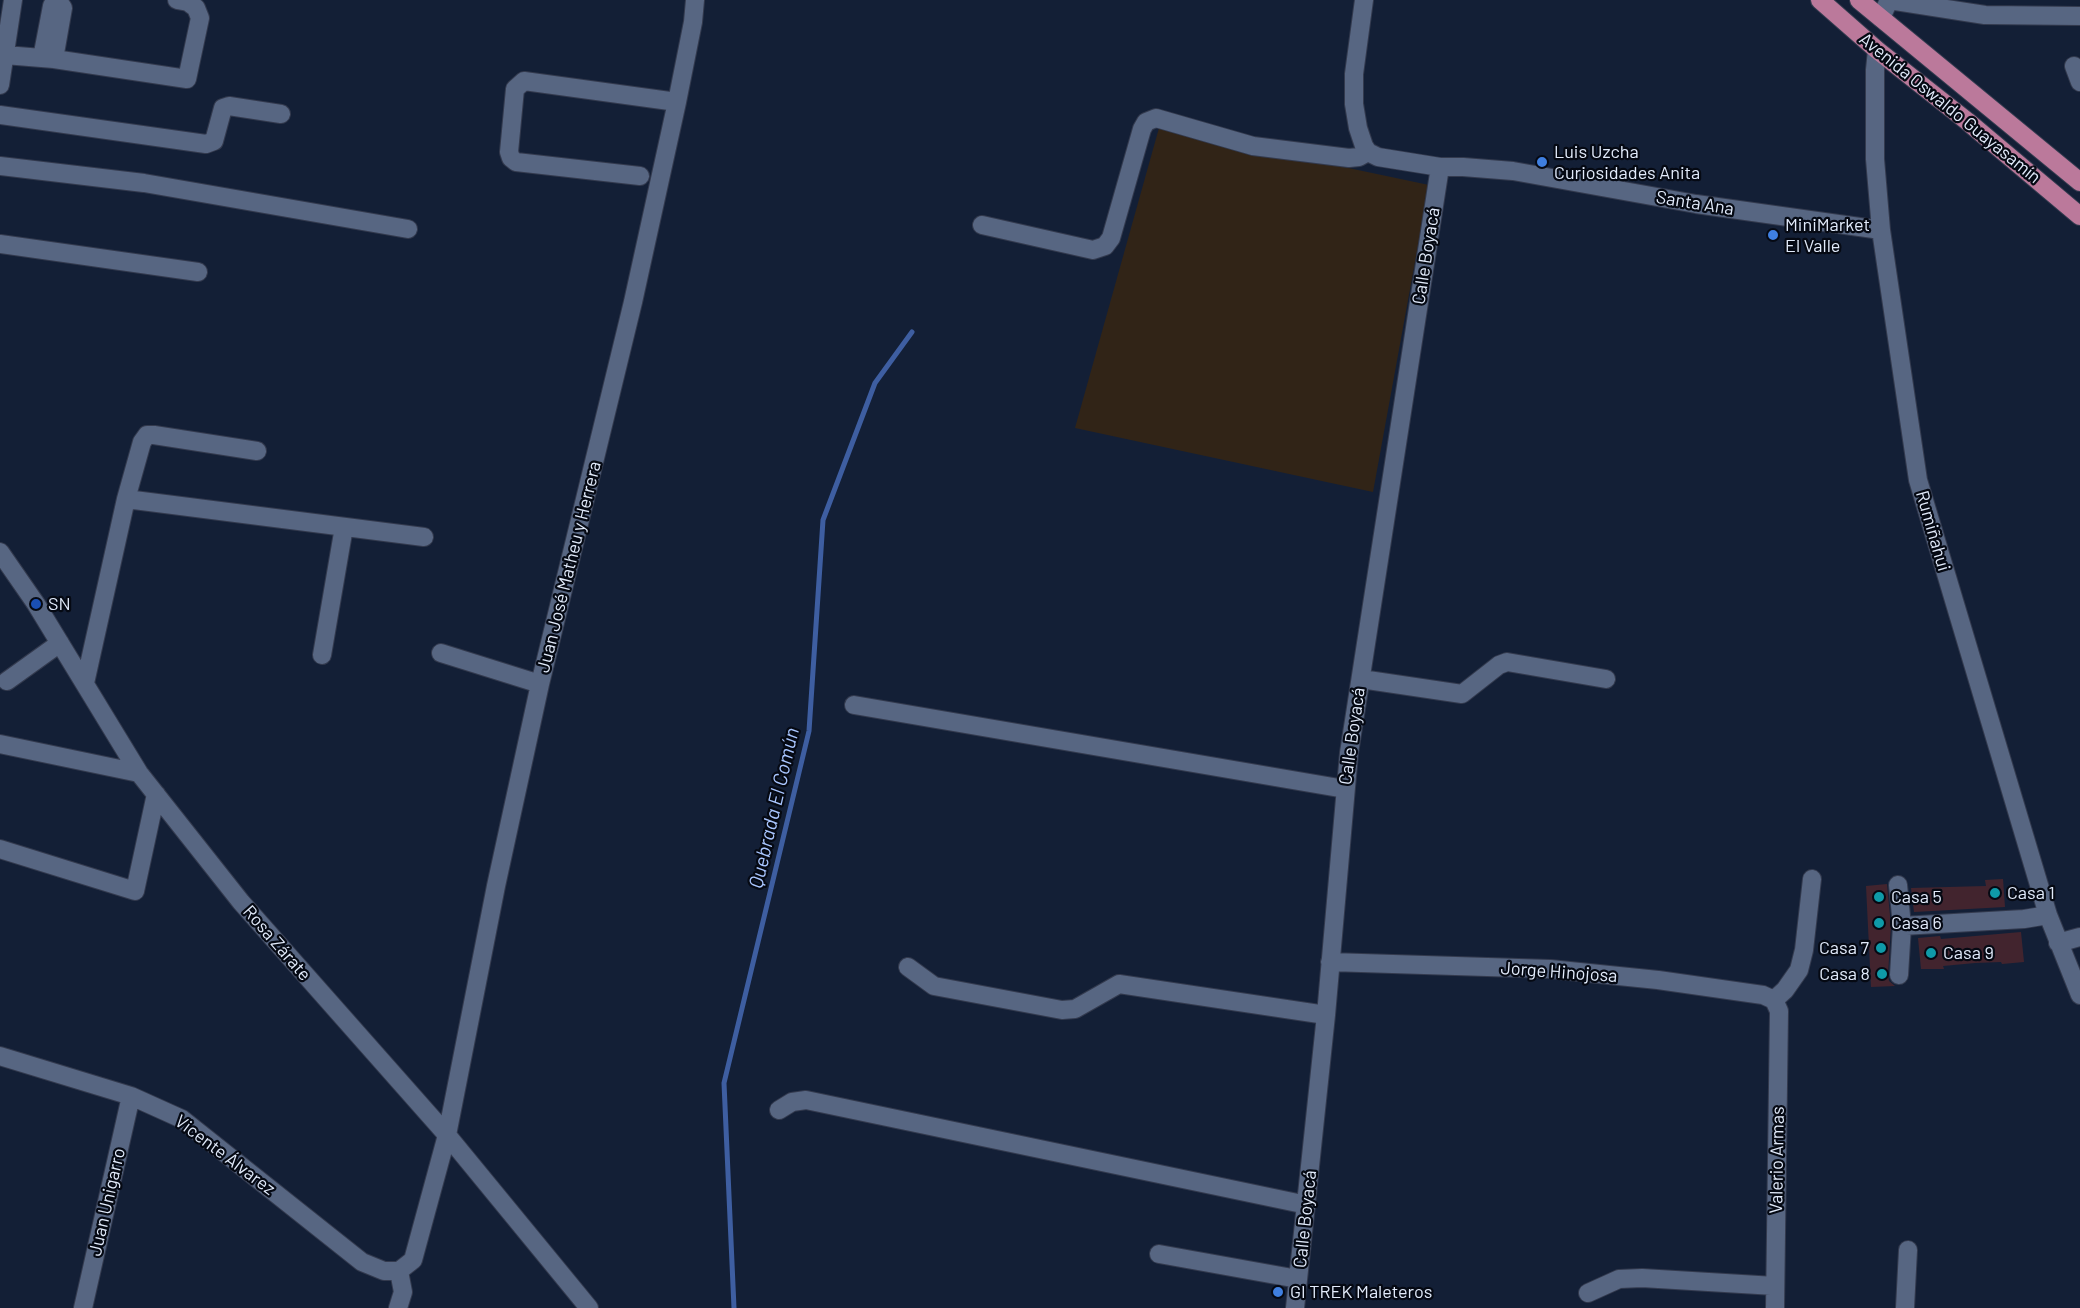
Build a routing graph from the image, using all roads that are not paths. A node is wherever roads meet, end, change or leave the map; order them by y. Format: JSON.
{"nodes":[{"id":1,"x":14,"y":0,"type":"edge"},
{"id":2,"x":177,"y":0,"type":"edge"},
{"id":3,"x":695,"y":0,"type":"edge"},
{"id":4,"x":1364,"y":0,"type":"edge"},
{"id":5,"x":1820,"y":0,"type":"edge"},
{"id":6,"x":1859,"y":0,"type":"edge"},
{"id":7,"x":2080,"y":16,"type":"edge"},
{"id":8,"x":1881,"y":18,"type":"junction"},
{"id":9,"x":1877,"y":50,"type":"junction"},
{"id":10,"x":2,"y":70,"type":"edge"},
{"id":11,"x":677,"y":102,"type":"junction"},
{"id":12,"x":281,"y":114,"type":"dead end"},
{"id":13,"x":0,"y":116,"type":"edge"},
{"id":14,"x":1368,"y":152,"type":"junction"},
{"id":15,"x":0,"y":166,"type":"edge"},
{"id":16,"x":1440,"y":168,"type":"junction"},
{"id":17,"x":640,"y":176,"type":"dead end"},
{"id":18,"x":2080,"y":182,"type":"edge"},
{"id":19,"x":2080,"y":216,"type":"edge"},
{"id":20,"x":982,"y":225,"type":"dead end"},
{"id":21,"x":408,"y":229,"type":"dead end"},
{"id":22,"x":1881,"y":230,"type":"junction"},
{"id":23,"x":0,"y":244,"type":"edge"},
{"id":24,"x":198,"y":272,"type":"dead end"},
{"id":25,"x":257,"y":451,"type":"dead end"},
{"id":26,"x":126,"y":500,"type":"junction"},
{"id":27,"x":344,"y":527,"type":"junction"},
{"id":28,"x":424,"y":537,"type":"dead end"},
{"id":29,"x":3,"y":563,"type":"edge"},
{"id":30,"x":60,"y":643,"type":"junction"},
{"id":31,"x":441,"y":654,"type":"dead end"},
{"id":32,"x":322,"y":655,"type":"dead end"},
{"id":33,"x":1360,"y":678,"type":"junction"},
{"id":34,"x":1606,"y":679,"type":"dead end"},
{"id":35,"x":7,"y":681,"type":"dead end"},
{"id":36,"x":85,"y":683,"type":"junction"},
{"id":37,"x":540,"y":684,"type":"junction"},
{"id":38,"x":854,"y":705,"type":"dead end"},
{"id":39,"x":0,"y":744,"type":"edge"},
{"id":40,"x":139,"y":773,"type":"junction"},
{"id":41,"x":1345,"y":789,"type":"junction"},
{"id":42,"x":156,"y":794,"type":"junction"},
{"id":43,"x":0,"y":849,"type":"edge"},
{"id":44,"x":1812,"y":879,"type":"dead end"},
{"id":45,"x":1898,"y":885,"type":"dead end"},
{"id":46,"x":2048,"y":915,"type":"junction"},
{"id":47,"x":1902,"y":926,"type":"junction"},
{"id":48,"x":2080,"y":937,"type":"edge"},
{"id":49,"x":2058,"y":943,"type":"junction"},
{"id":50,"x":1330,"y":962,"type":"junction"},
{"id":51,"x":908,"y":967,"type":"dead end"},
{"id":52,"x":1899,"y":975,"type":"dead end"},
{"id":53,"x":2080,"y":994,"type":"edge"},
{"id":54,"x":1776,"y":1006,"type":"junction"},
{"id":55,"x":1326,"y":1015,"type":"junction"},
{"id":56,"x":0,"y":1056,"type":"edge"},
{"id":57,"x":130,"y":1096,"type":"junction"},
{"id":58,"x":779,"y":1110,"type":"dead end"},
{"id":59,"x":447,"y":1135,"type":"junction"},
{"id":60,"x":1307,"y":1205,"type":"junction"},
{"id":61,"x":1908,"y":1250,"type":"dead end"},
{"id":62,"x":1159,"y":1254,"type":"dead end"},
{"id":63,"x":406,"y":1265,"type":"junction"},
{"id":64,"x":1298,"y":1279,"type":"junction"},
{"id":65,"x":1775,"y":1286,"type":"junction"},
{"id":66,"x":1588,"y":1293,"type":"dead end"},
{"id":67,"x":400,"y":1300,"type":"edge"},
{"id":68,"x":83,"y":1308,"type":"edge"},
{"id":69,"x":413,"y":1308,"type":"edge"},
{"id":70,"x":589,"y":1308,"type":"edge"},
{"id":71,"x":1295,"y":1308,"type":"edge"},
{"id":72,"x":1775,"y":1308,"type":"edge"},
{"id":73,"x":1905,"y":1308,"type":"edge"}],
"edges":[{"from":1,"to":10,"type":"street"},
{"from":2,"to":10,"type":"street"},
{"from":3,"to":11,"type":"street","name":"Juan José Matheu y Herrera"},
{"from":4,"to":14,"type":"street"},
{"from":5,"to":9,"type":"main road","name":"Avenida Oswaldo Guayasamín"},
{"from":6,"to":8,"type":"main road","name":"Avenida Oswaldo Guayasamín"},
{"from":7,"to":8,"type":"street"},
{"from":8,"to":18,"type":"main road","name":"Avenida Oswaldo Guayasamín"},
{"from":9,"to":19,"type":"main road","name":"Avenida Oswaldo Guayasamín"},
{"from":9,"to":22,"type":"street","name":"Rumiñahui"},
{"from":11,"to":17,"type":"street"},
{"from":11,"to":37,"type":"street","name":"Juan José Matheu y Herrera"},
{"from":12,"to":13,"type":"street"},
{"from":14,"to":16,"type":"street","name":"Santa Ana"},
{"from":14,"to":20,"type":"street"},
{"from":15,"to":21,"type":"street"},
{"from":16,"to":22,"type":"street","name":"Santa Ana"},
{"from":16,"to":33,"type":"street","name":"Calle Boyacá"},
{"from":22,"to":46,"type":"street","name":"Rumiñahui"},
{"from":23,"to":24,"type":"street"},
{"from":25,"to":26,"type":"street"},
{"from":26,"to":27,"type":"street"},
{"from":26,"to":36,"type":"street"},
{"from":27,"to":28,"type":"street"},
{"from":27,"to":32,"type":"street"},
{"from":29,"to":30,"type":"street","name":"Rosa Zárate"},
{"from":30,"to":35,"type":"street"},
{"from":30,"to":36,"type":"street","name":"Rosa Zárate"},
{"from":31,"to":37,"type":"street"},
{"from":33,"to":34,"type":"street"},
{"from":33,"to":41,"type":"street","name":"Calle Boyacá"},
{"from":36,"to":40,"type":"street","name":"Rosa Zárate"},
{"from":37,"to":59,"type":"street","name":"Juan José Matheu y Herrera"},
{"from":38,"to":41,"type":"street"},
{"from":39,"to":40,"type":"street"},
{"from":40,"to":42,"type":"street","name":"Rosa Zárate"},
{"from":41,"to":50,"type":"street","name":"Calle Boyacá"},
{"from":42,"to":43,"type":"street"},
{"from":42,"to":59,"type":"street","name":"Rosa Zárate"},
{"from":44,"to":54,"type":"street"},
{"from":45,"to":47,"type":"street"},
{"from":46,"to":47,"type":"street"},
{"from":46,"to":49,"type":"street","name":"Rumiñahui"},
{"from":47,"to":52,"type":"street"},
{"from":48,"to":49,"type":"street"},
{"from":49,"to":53,"type":"street","name":"Rumiñahui"},
{"from":50,"to":54,"type":"street","name":"Jorge Hinojosa"},
{"from":50,"to":55,"type":"street","name":"Calle Boyacá"},
{"from":51,"to":55,"type":"street"},
{"from":54,"to":65,"type":"street","name":"Valerio Armas"},
{"from":55,"to":60,"type":"street","name":"Calle Boyacá"},
{"from":56,"to":57,"type":"street","name":"Vicente Álvarez"},
{"from":57,"to":63,"type":"street","name":"Vicente Álvarez"},
{"from":57,"to":68,"type":"street","name":"Juan Unigarro"},
{"from":58,"to":60,"type":"street"},
{"from":59,"to":63,"type":"street"},
{"from":59,"to":70,"type":"street","name":"Rosa Zárate"},
{"from":60,"to":64,"type":"street","name":"Calle Boyacá"},
{"from":61,"to":73,"type":"street"},
{"from":62,"to":64,"type":"street"},
{"from":63,"to":67,"type":"street"},
{"from":64,"to":71,"type":"street","name":"Calle Boyacá"},
{"from":65,"to":66,"type":"street"},
{"from":65,"to":72,"type":"street","name":"Valerio Armas"},
{"from":67,"to":69,"type":"street"}]}
